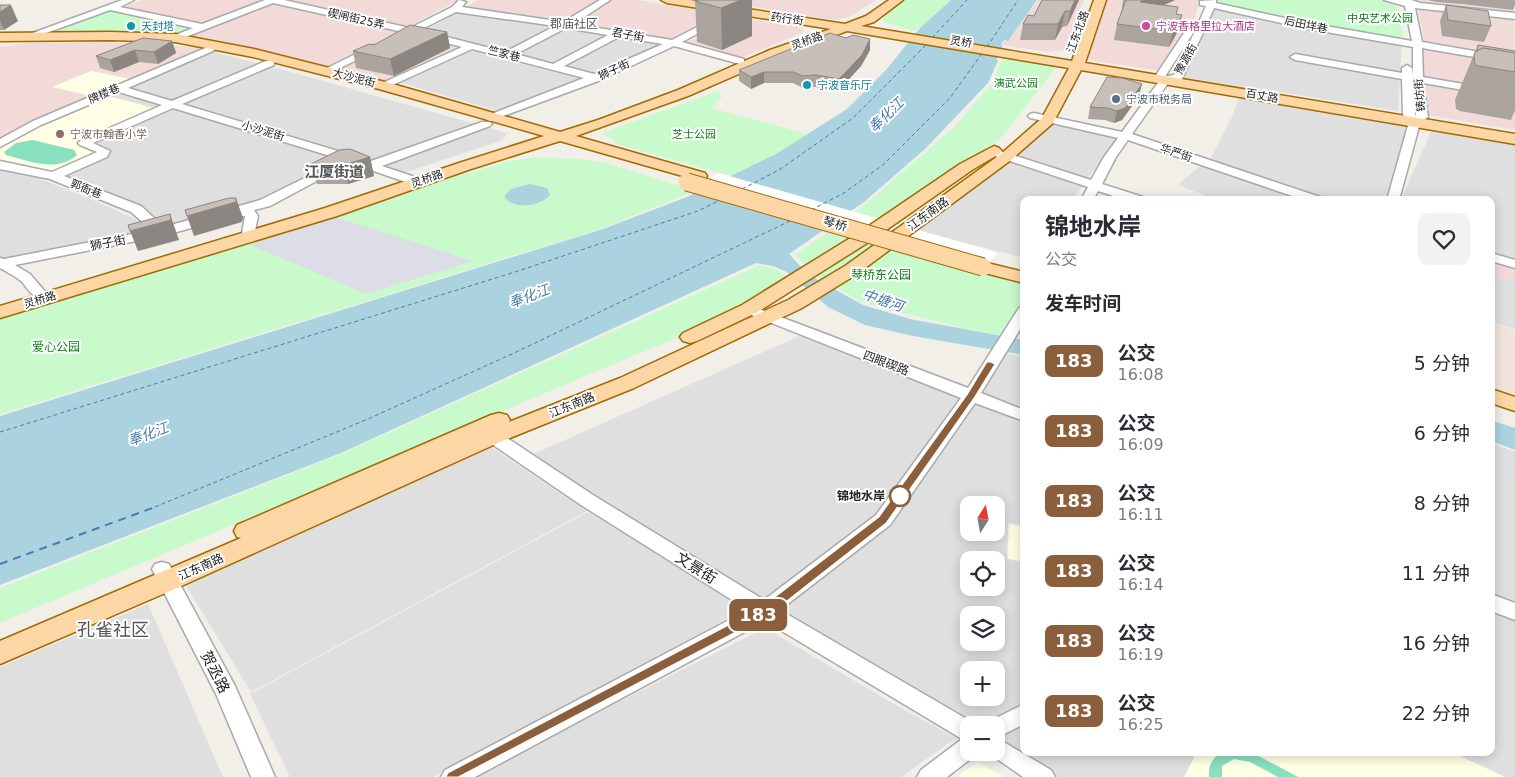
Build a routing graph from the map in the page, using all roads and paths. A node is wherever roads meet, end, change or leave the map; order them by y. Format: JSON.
{"nodes":[{"id":1,"x":130,"y":0,"type":"edge"},
{"id":2,"x":273,"y":0,"type":"edge"},
{"id":3,"x":465,"y":0,"type":"edge"},
{"id":4,"x":606,"y":0,"type":"edge"},
{"id":5,"x":667,"y":0,"type":"edge"},
{"id":6,"x":692,"y":0,"type":"edge"},
{"id":7,"x":884,"y":0,"type":"edge"},
{"id":8,"x":897,"y":0,"type":"edge"},
{"id":9,"x":1090,"y":0,"type":"edge"},
{"id":10,"x":1100,"y":0,"type":"edge"},
{"id":11,"x":1388,"y":0,"type":"edge"},
{"id":12,"x":1404,"y":1,"type":"edge"},
{"id":13,"x":1208,"y":2,"type":"edge"},
{"id":14,"x":740,"y":5,"type":"edge"},
{"id":15,"x":105,"y":7,"type":"junction"},
{"id":16,"x":454,"y":9,"type":"junction"},
{"id":17,"x":1515,"y":15,"type":"edge"},
{"id":18,"x":565,"y":24,"type":"junction"},
{"id":19,"x":844,"y":25,"type":"junction"},
{"id":20,"x":199,"y":26,"type":"dead end"},
{"id":21,"x":411,"y":31,"type":"junction"},
{"id":22,"x":619,"y":33,"type":"junction"},
{"id":23,"x":908,"y":35,"type":"joint"},
{"id":24,"x":175,"y":38,"type":"junction"},
{"id":25,"x":12,"y":39,"type":"edge"},
{"id":26,"x":157,"y":41,"type":"junction"},
{"id":27,"x":674,"y":43,"type":"junction"},
{"id":28,"x":1415,"y":44,"type":"junction"},
{"id":29,"x":470,"y":46,"type":"junction"},
{"id":30,"x":210,"y":48,"type":"junction"},
{"id":31,"x":1011,"y":52,"type":"junction"},
{"id":32,"x":507,"y":55,"type":"junction"},
{"id":33,"x":1295,"y":57,"type":"dead end"},
{"id":34,"x":1515,"y":60,"type":"edge"},
{"id":35,"x":740,"y":61,"type":"junction"},
{"id":36,"x":1072,"y":63,"type":"junction"},
{"id":37,"x":270,"y":64,"type":"junction"},
{"id":38,"x":556,"y":67,"type":"junction"},
{"id":39,"x":326,"y":71,"type":"junction"},
{"id":40,"x":1168,"y":77,"type":"junction"},
{"id":41,"x":1407,"y":77,"type":"junction"},
{"id":42,"x":597,"y":78,"type":"junction"},
{"id":43,"x":1418,"y":79,"type":"junction"},
{"id":44,"x":384,"y":86,"type":"junction"},
{"id":45,"x":117,"y":88,"type":"junction"},
{"id":46,"x":1515,"y":96,"type":"edge"},
{"id":47,"x":174,"y":105,"type":"junction"},
{"id":48,"x":1041,"y":118,"type":"junction"},
{"id":49,"x":1416,"y":118,"type":"junction"},
{"id":50,"x":488,"y":121,"type":"junction"},
{"id":51,"x":1515,"y":133,"type":"edge"},
{"id":52,"x":1126,"y":136,"type":"junction"},
{"id":53,"x":547,"y":137,"type":"junction"},
{"id":54,"x":1515,"y":139,"type":"edge"},
{"id":55,"x":0,"y":144,"type":"edge"},
{"id":56,"x":999,"y":154,"type":"junction"},
{"id":57,"x":353,"y":158,"type":"junction"},
{"id":58,"x":0,"y":165,"type":"edge"},
{"id":59,"x":372,"y":165,"type":"junction"},
{"id":60,"x":54,"y":176,"type":"junction"},
{"id":61,"x":408,"y":179,"type":"junction"},
{"id":62,"x":693,"y":179,"type":"joint"},
{"id":63,"x":1094,"y":185,"type":"junction"},
{"id":64,"x":1089,"y":196,"type":"edge"},
{"id":65,"x":1127,"y":196,"type":"edge"},
{"id":66,"x":1304,"y":196,"type":"edge"},
{"id":67,"x":1394,"y":196,"type":"edge"},
{"id":68,"x":234,"y":212,"type":"junction"},
{"id":69,"x":162,"y":232,"type":"junction"},
{"id":70,"x":248,"y":233,"type":"junction"},
{"id":71,"x":1495,"y":258,"type":"edge"},
{"id":72,"x":1,"y":263,"type":"edge"},
{"id":73,"x":987,"y":264,"type":"junction"},
{"id":74,"x":1515,"y":264,"type":"edge"},
{"id":75,"x":1020,"y":269,"type":"edge"},
{"id":76,"x":1020,"y":276,"type":"edge"},
{"id":77,"x":41,"y":295,"type":"junction"},
{"id":78,"x":0,"y":307,"type":"edge"},
{"id":79,"x":0,"y":312,"type":"edge"},
{"id":80,"x":758,"y":312,"type":"junction"},
{"id":81,"x":1020,"y":317,"type":"edge"},
{"id":82,"x":971,"y":396,"type":"junction"},
{"id":83,"x":1495,"y":397,"type":"edge"},
{"id":84,"x":1515,"y":404,"type":"edge"},
{"id":85,"x":1495,"y":407,"type":"edge"},
{"id":86,"x":1020,"y":414,"type":"edge"},
{"id":87,"x":1515,"y":414,"type":"edge"},
{"id":88,"x":485,"y":432,"type":"junction"},
{"id":89,"x":165,"y":575,"type":"junction"},
{"id":90,"x":1495,"y":604,"type":"edge"},
{"id":91,"x":765,"y":611,"type":"junction"},
{"id":92,"x":1515,"y":612,"type":"edge"},
{"id":93,"x":0,"y":639,"type":"edge"},
{"id":94,"x":0,"y":653,"type":"edge"},
{"id":95,"x":1020,"y":715,"type":"edge"},
{"id":96,"x":1005,"y":724,"type":"edge"},
{"id":97,"x":960,"y":727,"type":"edge"},
{"id":98,"x":960,"y":754,"type":"edge"},
{"id":99,"x":1005,"y":754,"type":"edge"},
{"id":100,"x":262,"y":777,"type":"edge"},
{"id":101,"x":453,"y":777,"type":"edge"},
{"id":102,"x":929,"y":777,"type":"edge"},
{"id":103,"x":1043,"y":777,"type":"edge"}],
"edges":[{"from":1,"to":15,"type":"street"},
{"from":2,"to":21,"type":"street","name":"碶闸街25弄"},
{"from":2,"to":24,"type":"street"},
{"from":3,"to":16,"type":"street"},
{"from":4,"to":18,"type":"street"},
{"from":5,"to":14,"type":"main road","name":"药行街"},
{"from":6,"to":14,"type":"main road","name":"药行街"},
{"from":7,"to":19,"type":"main road"},
{"from":8,"to":19,"type":"main road"},
{"from":9,"to":36,"type":"main road","name":"江东北路"},
{"from":10,"to":36,"type":"main road","name":"江东北路"},
{"from":11,"to":12,"type":"street"},
{"from":12,"to":17,"type":"street"},
{"from":12,"to":28,"type":"street","name":"铸坊街"},
{"from":13,"to":28,"type":"street","name":"后田垟巷"},
{"from":13,"to":40,"type":"street","name":"豫源街"},
{"from":13,"to":40,"type":"street","name":"豫源街"},
{"from":14,"to":19,"type":"main road","name":"药行街"},
{"from":14,"to":27,"type":"street","name":"狮子街"},
{"from":15,"to":20,"type":"street"},
{"from":15,"to":25,"type":"street"},
{"from":16,"to":18,"type":"street","name":"君子街"},
{"from":16,"to":21,"type":"street"},
{"from":18,"to":22,"type":"street","name":"君子街"},
{"from":18,"to":32,"type":"street"},
{"from":19,"to":23,"type":"main road","name":"药行街"},
{"from":19,"to":35,"type":"main road","name":"灵桥路"},
{"from":19,"to":53,"type":"main road","name":"灵桥路"},
{"from":21,"to":29,"type":"street","name":"竺家巷"},
{"from":21,"to":39,"type":"street"},
{"from":22,"to":27,"type":"street","name":"君子街"},
{"from":22,"to":38,"type":"street"},
{"from":23,"to":31,"type":"main road","name":"灵桥"},
{"from":24,"to":25,"type":"main road","name":"大沙泥街"},
{"from":24,"to":26,"type":"street"},
{"from":24,"to":39,"type":"main road","name":"大沙泥街"},
{"from":25,"to":26,"type":"main road","name":"大沙泥街"},
{"from":26,"to":30,"type":"main road","name":"大沙泥街"},
{"from":27,"to":35,"type":"street","name":"君子街"},
{"from":27,"to":42,"type":"street","name":"狮子街"},
{"from":28,"to":34,"type":"street","name":"后田垟巷"},
{"from":28,"to":41,"type":"street","name":"铸坊街"},
{"from":28,"to":43,"type":"street","name":"铸坊街"},
{"from":29,"to":32,"type":"street","name":"竺家巷"},
{"from":29,"to":44,"type":"street"},
{"from":30,"to":37,"type":"main road","name":"大沙泥街"},
{"from":30,"to":45,"type":"street","name":"牌楼巷"},
{"from":31,"to":36,"type":"main road","name":"百丈路"},
{"from":31,"to":36,"type":"main road","name":"百丈路"},
{"from":32,"to":38,"type":"street","name":"竺家巷"},
{"from":33,"to":41,"type":"street"},
{"from":35,"to":53,"type":"main road","name":"灵桥路"},
{"from":36,"to":40,"type":"main road","name":"百丈路"},
{"from":36,"to":48,"type":"main road","name":"江东南路"},
{"from":37,"to":47,"type":"street"},
{"from":37,"to":50,"type":"main road","name":"大沙泥街"},
{"from":38,"to":42,"type":"street","name":"竺家巷"},
{"from":39,"to":44,"type":"main road","name":"大沙泥街"},
{"from":40,"to":49,"type":"main road","name":"百丈路"},
{"from":40,"to":52,"type":"street"},
{"from":41,"to":43,"type":"street"},
{"from":41,"to":49,"type":"street","name":"铸坊街"},
{"from":42,"to":50,"type":"street","name":"狮子街"},
{"from":43,"to":46,"type":"street"},
{"from":43,"to":49,"type":"street","name":"铸坊街"},
{"from":44,"to":50,"type":"main road","name":"大沙泥街"},
{"from":45,"to":47,"type":"street","name":"小沙泥街"},
{"from":45,"to":55,"type":"street","name":"牌楼巷"},
{"from":47,"to":57,"type":"street","name":"小沙泥街"},
{"from":47,"to":60,"type":"street"},
{"from":48,"to":52,"type":"street","name":"华严街"},
{"from":48,"to":56,"type":"main road","name":"江东南路"},
{"from":49,"to":51,"type":"main road","name":"百丈路"},
{"from":49,"to":54,"type":"main road","name":"百丈路"},
{"from":49,"to":67,"type":"street"},
{"from":50,"to":53,"type":"main road","name":"大沙泥街"},
{"from":50,"to":59,"type":"street","name":"狮子街"},
{"from":52,"to":63,"type":"street"},
{"from":52,"to":66,"type":"street","name":"华严街"},
{"from":53,"to":61,"type":"main road","name":"灵桥路"},
{"from":53,"to":62,"type":"main road","name":"大沙泥街"},
{"from":53,"to":79,"type":"main road","name":"灵桥路"},
{"from":56,"to":63,"type":"street"},
{"from":56,"to":80,"type":"main road","name":"江东南路"},
{"from":56,"to":80,"type":"main road","name":"江东南路"},
{"from":57,"to":59,"type":"street","name":"小沙泥街"},
{"from":57,"to":68,"type":"street","name":"狮子街"},
{"from":58,"to":60,"type":"street","name":"郭衙巷"},
{"from":59,"to":61,"type":"street","name":"小沙泥街"},
{"from":60,"to":69,"type":"street","name":"郭衙巷"},
{"from":61,"to":70,"type":"main road","name":"灵桥路"},
{"from":62,"to":73,"type":"main road","name":"琴桥","bridge":true},
{"from":63,"to":64,"type":"street"},
{"from":63,"to":65,"type":"street"},
{"from":68,"to":69,"type":"street","name":"狮子街"},
{"from":68,"to":70,"type":"street"},
{"from":69,"to":72,"type":"street","name":"狮子街"},
{"from":70,"to":77,"type":"main road","name":"灵桥路"},
{"from":71,"to":74,"type":"street"},
{"from":72,"to":77,"type":"street"},
{"from":73,"to":75,"type":"main road"},
{"from":73,"to":76,"type":"main road"},
{"from":77,"to":78,"type":"main road","name":"灵桥路"},
{"from":80,"to":82,"type":"street","name":"四眼碶路"},
{"from":80,"to":88,"type":"main road","name":"江东南路"},
{"from":81,"to":82,"type":"street"},
{"from":82,"to":86,"type":"street","name":"四眼碶路"},
{"from":82,"to":91,"type":"street"},
{"from":83,"to":84,"type":"main road"},
{"from":85,"to":87,"type":"main road"},
{"from":88,"to":89,"type":"main road","name":"江东南路"},
{"from":88,"to":91,"type":"street","name":"文景街"},
{"from":89,"to":93,"type":"main road","name":"江东南路"},
{"from":89,"to":94,"type":"main road","name":"江东南路"},
{"from":89,"to":100,"type":"street","name":"贺丞路"},
{"from":90,"to":92,"type":"street"},
{"from":91,"to":97,"type":"street","name":"文景街"},
{"from":91,"to":101,"type":"street"},
{"from":95,"to":96,"type":"street"},
{"from":98,"to":102,"type":"street"},
{"from":99,"to":103,"type":"street"}]}
